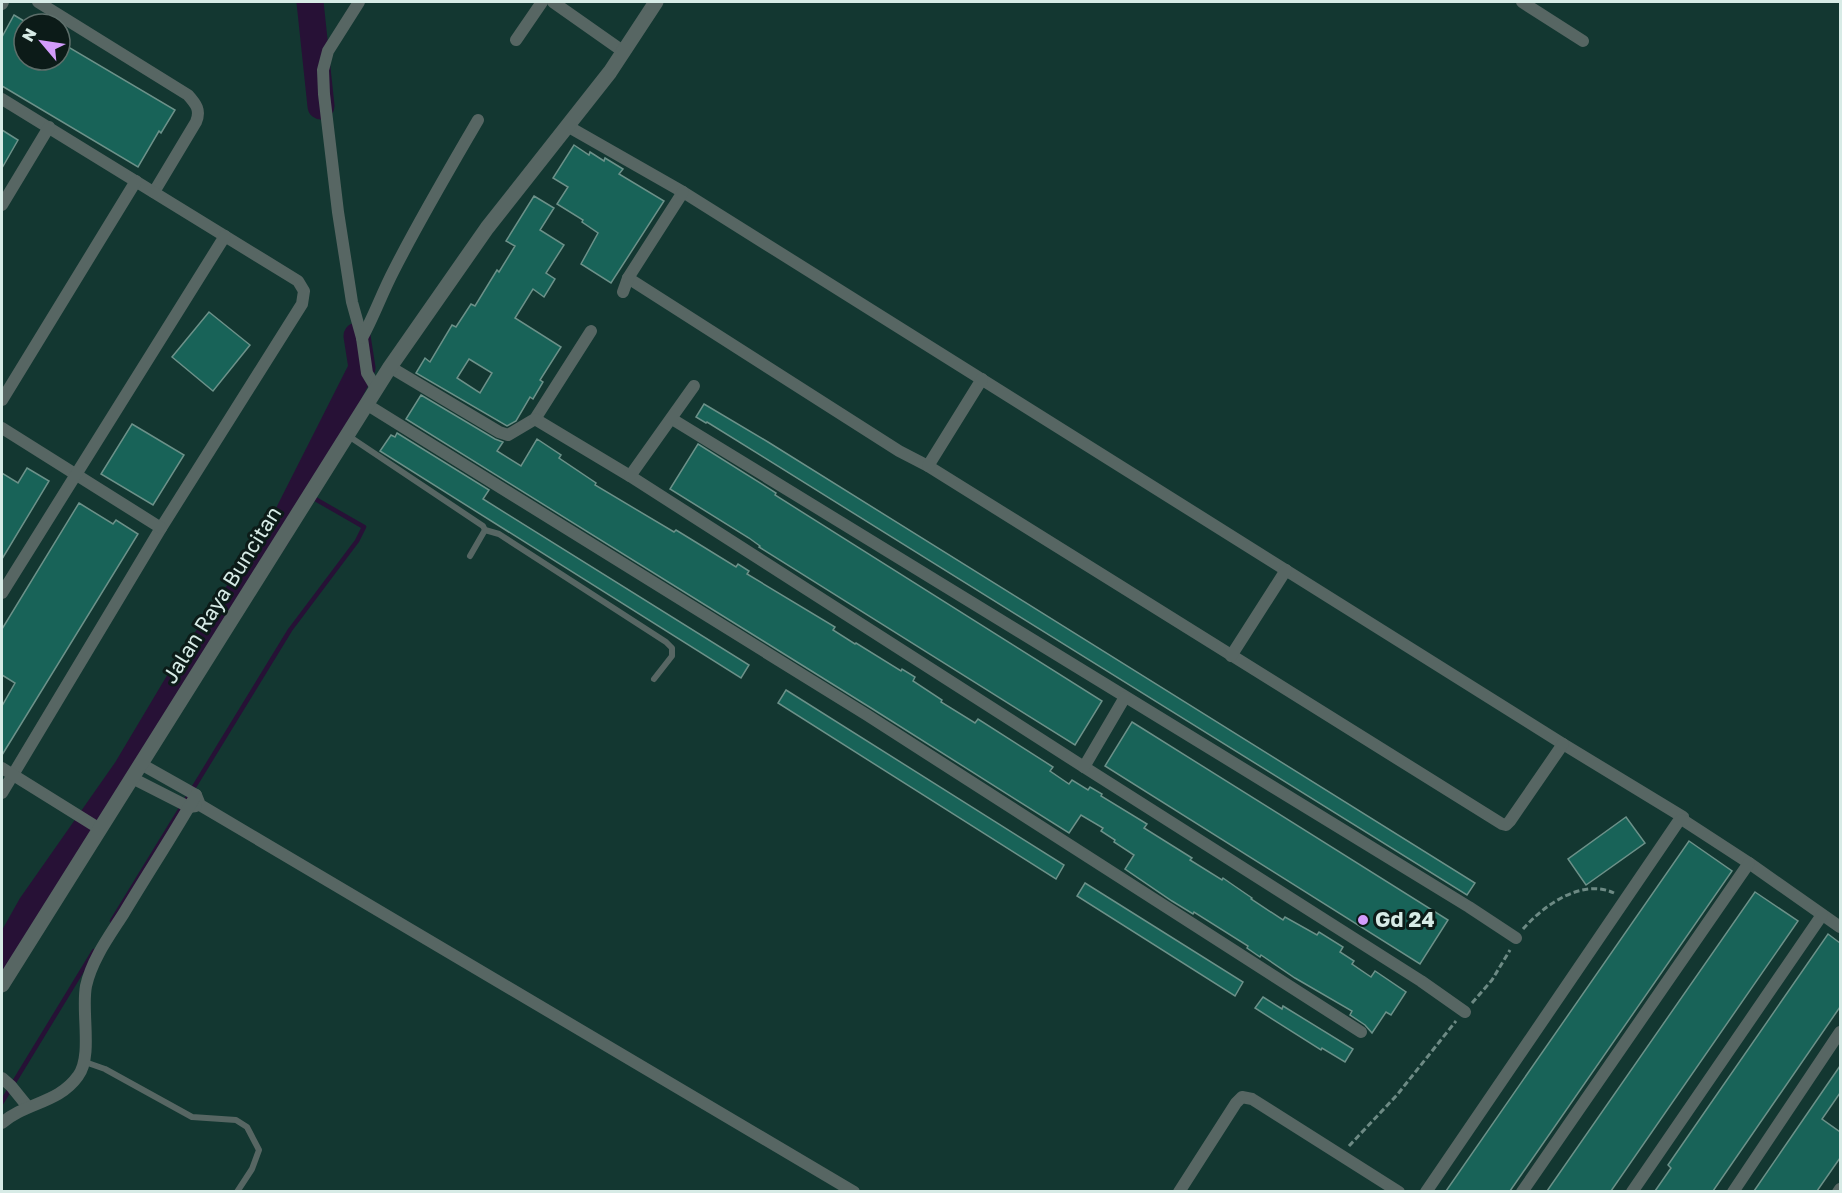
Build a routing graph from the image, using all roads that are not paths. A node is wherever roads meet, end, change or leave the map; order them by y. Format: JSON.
{"nodes":[{"id":1,"x":38,"y":2,"type":"edge"},
{"id":2,"x":359,"y":2,"type":"edge"},
{"id":3,"x":542,"y":2,"type":"edge"},
{"id":4,"x":553,"y":2,"type":"edge"},
{"id":5,"x":656,"y":2,"type":"edge"},
{"id":6,"x":1522,"y":2,"type":"edge"},
{"id":7,"x":516,"y":40,"type":"dead end"},
{"id":8,"x":1583,"y":40,"type":"dead end"},
{"id":9,"x":624,"y":52,"type":"junction"},
{"id":10,"x":2,"y":99,"type":"edge"},
{"id":11,"x":478,"y":120,"type":"dead end"},
{"id":12,"x":49,"y":128,"type":"junction"},
{"id":13,"x":574,"y":130,"type":"junction"},
{"id":14,"x":136,"y":181,"type":"junction"},
{"id":15,"x":154,"y":192,"type":"junction"},
{"id":16,"x":683,"y":192,"type":"junction"},
{"id":17,"x":2,"y":205,"type":"edge"},
{"id":18,"x":225,"y":236,"type":"junction"},
{"id":19,"x":628,"y":278,"type":"junction"},
{"id":20,"x":623,"y":292,"type":"dead end"},
{"id":21,"x":591,"y":331,"type":"dead end"},
{"id":22,"x":362,"y":338,"type":"junction"},
{"id":23,"x":397,"y":371,"type":"junction"},
{"id":24,"x":982,"y":379,"type":"junction"},
{"id":25,"x":694,"y":386,"type":"dead end"},
{"id":26,"x":376,"y":388,"type":"junction"},
{"id":27,"x":2,"y":400,"type":"edge"},
{"id":28,"x":372,"y":408,"type":"junction"},
{"id":29,"x":535,"y":419,"type":"junction"},
{"id":30,"x":672,"y":419,"type":"junction"},
{"id":31,"x":2,"y":428,"type":"edge"},
{"id":32,"x":346,"y":435,"type":"junction"},
{"id":33,"x":928,"y":466,"type":"junction"},
{"id":34,"x":76,"y":475,"type":"junction"},
{"id":35,"x":630,"y":476,"type":"junction"},
{"id":36,"x":161,"y":528,"type":"junction"},
{"id":37,"x":485,"y":530,"type":"junction"},
{"id":38,"x":470,"y":556,"type":"dead end"},
{"id":39,"x":1286,"y":570,"type":"junction"},
{"id":40,"x":2,"y":593,"type":"edge"},
{"id":41,"x":1231,"y":656,"type":"junction"},
{"id":42,"x":654,"y":679,"type":"dead end"},
{"id":43,"x":1125,"y":698,"type":"junction"},
{"id":44,"x":1563,"y":744,"type":"junction"},
{"id":45,"x":141,"y":764,"type":"junction"},
{"id":46,"x":1084,"y":767,"type":"junction"},
{"id":47,"x":2,"y":768,"type":"edge"},
{"id":48,"x":13,"y":775,"type":"junction"},
{"id":49,"x":132,"y":778,"type":"junction"},
{"id":50,"x":2,"y":793,"type":"edge"},
{"id":51,"x":189,"y":799,"type":"junction"},
{"id":52,"x":1682,"y":820,"type":"junction"},
{"id":53,"x":95,"y":826,"type":"junction"},
{"id":54,"x":1749,"y":863,"type":"junction"},
{"id":55,"x":1822,"y":915,"type":"junction"},
{"id":56,"x":1840,"y":927,"type":"edge"},
{"id":57,"x":1516,"y":938,"type":"road end"},
{"id":58,"x":2,"y":985,"type":"edge"},
{"id":59,"x":1465,"y":1012,"type":"road end"},
{"id":60,"x":1361,"y":1032,"type":"dead end"},
{"id":61,"x":1840,"y":1032,"type":"edge"},
{"id":62,"x":85,"y":1062,"type":"junction"},
{"id":63,"x":2,"y":1078,"type":"edge"},
{"id":64,"x":28,"y":1107,"type":"junction"},
{"id":65,"x":2,"y":1124,"type":"edge"},
{"id":66,"x":237,"y":1191,"type":"edge"},
{"id":67,"x":854,"y":1191,"type":"edge"},
{"id":68,"x":1179,"y":1191,"type":"edge"},
{"id":69,"x":1398,"y":1191,"type":"edge"},
{"id":70,"x":1426,"y":1191,"type":"edge"},
{"id":71,"x":1522,"y":1191,"type":"edge"},
{"id":72,"x":1632,"y":1191,"type":"edge"},
{"id":73,"x":1733,"y":1191,"type":"edge"}],
"edges":[{"from":1,"to":15,"type":"street"},
{"from":2,"to":22,"type":"street"},
{"from":3,"to":7,"type":"street"},
{"from":4,"to":9,"type":"street"},
{"from":5,"to":9,"type":"street","name":"Jalan Raya Buncitan"},
{"from":6,"to":8,"type":"street"},
{"from":9,"to":13,"type":"street","name":"Jalan Raya Buncitan"},
{"from":10,"to":12,"type":"street"},
{"from":11,"to":22,"type":"street"},
{"from":12,"to":14,"type":"street"},
{"from":12,"to":17,"type":"street"},
{"from":13,"to":16,"type":"street"},
{"from":13,"to":23,"type":"street","name":"Jalan Raya Buncitan"},
{"from":14,"to":15,"type":"street"},
{"from":14,"to":27,"type":"street"},
{"from":15,"to":18,"type":"street"},
{"from":16,"to":19,"type":"street"},
{"from":16,"to":24,"type":"street"},
{"from":18,"to":34,"type":"street"},
{"from":18,"to":36,"type":"street"},
{"from":19,"to":20,"type":"street"},
{"from":19,"to":33,"type":"street"},
{"from":21,"to":29,"type":"street"},
{"from":22,"to":26,"type":"street"},
{"from":23,"to":26,"type":"street","name":"Jalan Raya Buncitan"},
{"from":23,"to":29,"type":"street"},
{"from":24,"to":33,"type":"street"},
{"from":24,"to":39,"type":"street"},
{"from":25,"to":30,"type":"street"},
{"from":26,"to":28,"type":"street","name":"Jalan Raya Buncitan"},
{"from":28,"to":32,"type":"street","name":"Jalan Raya Buncitan"},
{"from":28,"to":60,"type":"street"},
{"from":29,"to":35,"type":"street"},
{"from":30,"to":35,"type":"street"},
{"from":30,"to":43,"type":"street"},
{"from":31,"to":34,"type":"street"},
{"from":32,"to":37,"type":"lane"},
{"from":32,"to":45,"type":"street","name":"Jalan Raya Buncitan"},
{"from":33,"to":41,"type":"street"},
{"from":34,"to":36,"type":"street"},
{"from":34,"to":40,"type":"street"},
{"from":35,"to":46,"type":"street"},
{"from":36,"to":48,"type":"street"},
{"from":37,"to":38,"type":"lane"},
{"from":37,"to":42,"type":"lane"},
{"from":39,"to":41,"type":"street"},
{"from":39,"to":44,"type":"street"},
{"from":41,"to":44,"type":"street"},
{"from":43,"to":46,"type":"street"},
{"from":43,"to":57,"type":"street"},
{"from":44,"to":52,"type":"street"},
{"from":45,"to":49,"type":"street","name":"Jalan Raya Buncitan"},
{"from":45,"to":51,"type":"street"},
{"from":46,"to":59,"type":"street"},
{"from":47,"to":48,"type":"street"},
{"from":48,"to":50,"type":"street"},
{"from":48,"to":53,"type":"street"},
{"from":49,"to":51,"type":"street"},
{"from":49,"to":53,"type":"street","name":"Jalan Raya Buncitan"},
{"from":51,"to":62,"type":"street"},
{"from":51,"to":67,"type":"street"},
{"from":52,"to":54,"type":"street"},
{"from":52,"to":70,"type":"street"},
{"from":53,"to":58,"type":"street","name":"Jalan Raya Buncitan"},
{"from":54,"to":55,"type":"street"},
{"from":54,"to":71,"type":"street"},
{"from":55,"to":56,"type":"street"},
{"from":55,"to":72,"type":"street"},
{"from":61,"to":73,"type":"street"},
{"from":62,"to":64,"type":"street"},
{"from":62,"to":66,"type":"lane"},
{"from":63,"to":64,"type":"street"},
{"from":64,"to":65,"type":"street"},
{"from":68,"to":69,"type":"street"}]}
